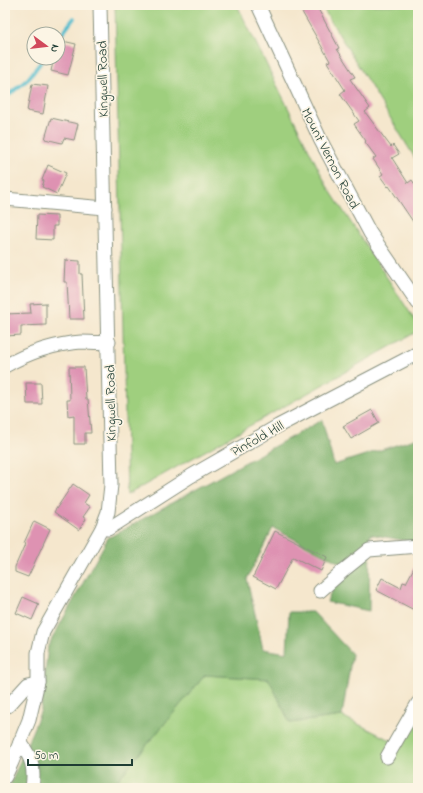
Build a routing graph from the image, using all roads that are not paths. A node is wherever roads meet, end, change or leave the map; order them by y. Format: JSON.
{"nodes":[{"id":1,"x":100,"y":5,"type":"edge"},
{"id":2,"x":258,"y":5,"type":"edge"},
{"id":3,"x":5,"y":198,"type":"edge"},
{"id":4,"x":105,"y":208,"type":"junction"},
{"id":5,"x":418,"y":303,"type":"edge"},
{"id":6,"x":109,"y":342,"type":"junction"},
{"id":7,"x":418,"y":353,"type":"edge"},
{"id":8,"x":5,"y":366,"type":"edge"},
{"id":9,"x":102,"y":528,"type":"junction"},
{"id":10,"x":418,"y":546,"type":"edge"},
{"id":11,"x":320,"y":591,"type":"dead end"},
{"id":12,"x":38,"y":682,"type":"junction"},
{"id":13,"x":418,"y":703,"type":"edge"},
{"id":14,"x":5,"y":706,"type":"edge"},
{"id":15,"x":20,"y":742,"type":"junction"},
{"id":16,"x":387,"y":757,"type":"dead end"},
{"id":17,"x":5,"y":777,"type":"edge"},
{"id":18,"x":32,"y":788,"type":"edge"}],
"edges":[{"from":1,"to":4,"type":"street","name":"Kingwell Road"},
{"from":2,"to":5,"type":"street","name":"Mount Vernon Road"},
{"from":3,"to":4,"type":"street"},
{"from":4,"to":6,"type":"street","name":"Kingwell Road"},
{"from":6,"to":8,"type":"street"},
{"from":6,"to":9,"type":"street","name":"Kingwell Road"},
{"from":7,"to":9,"type":"street","name":"Pinfold Hill"},
{"from":9,"to":12,"type":"street","name":"Kingwell Road"},
{"from":10,"to":11,"type":"street"},
{"from":12,"to":14,"type":"street"},
{"from":12,"to":15,"type":"street","name":"Kingwell Road"},
{"from":13,"to":16,"type":"street"},
{"from":15,"to":17,"type":"street","name":"Kingwell Road"},
{"from":15,"to":18,"type":"street"}]}
